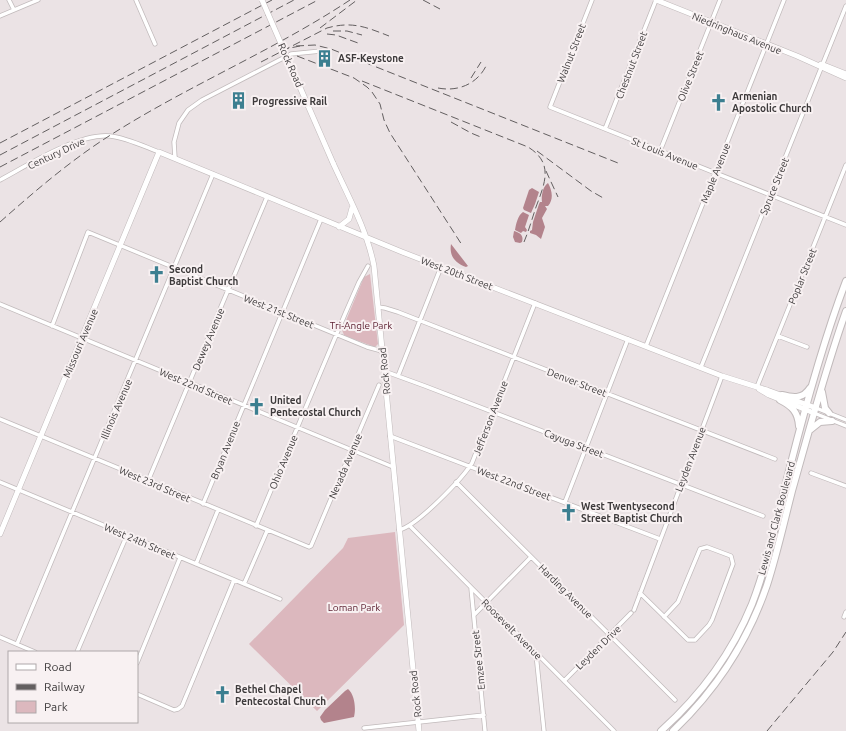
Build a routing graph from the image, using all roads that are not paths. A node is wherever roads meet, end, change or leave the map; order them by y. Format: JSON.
{"nodes":[{"id":1,"x":10,"y":0,"type":"edge"},
{"id":2,"x":38,"y":0,"type":"edge"},
{"id":3,"x":136,"y":0,"type":"edge"},
{"id":4,"x":262,"y":0,"type":"edge"},
{"id":5,"x":592,"y":0,"type":"edge"},
{"id":6,"x":656,"y":0,"type":"edge"},
{"id":7,"x":720,"y":0,"type":"edge"},
{"id":8,"x":784,"y":0,"type":"edge"},
{"id":9,"x":846,"y":6,"type":"edge"},
{"id":10,"x":14,"y":10,"type":"junction"},
{"id":11,"x":0,"y":16,"type":"edge"},
{"id":12,"x":711,"y":22,"type":"junction"},
{"id":13,"x":155,"y":44,"type":"dead end"},
{"id":14,"x":767,"y":44,"type":"junction"},
{"id":15,"x":321,"y":51,"type":"dead end"},
{"id":16,"x":822,"y":66,"type":"junction"},
{"id":17,"x":846,"y":74,"type":"edge"},
{"id":18,"x":846,"y":78,"type":"edge"},
{"id":19,"x":550,"y":107,"type":"joint"},
{"id":20,"x":605,"y":129,"type":"junction"},
{"id":21,"x":660,"y":151,"type":"junction"},
{"id":22,"x":159,"y":152,"type":"junction"},
{"id":23,"x":175,"y":158,"type":"junction"},
{"id":24,"x":846,"y":165,"type":"edge"},
{"id":25,"x":715,"y":173,"type":"junction"},
{"id":26,"x":213,"y":174,"type":"junction"},
{"id":27,"x":0,"y":180,"type":"edge"},
{"id":28,"x":770,"y":195,"type":"junction"},
{"id":29,"x":267,"y":197,"type":"junction"},
{"id":30,"x":353,"y":207,"type":"junction"},
{"id":31,"x":825,"y":217,"type":"junction"},
{"id":32,"x":321,"y":219,"type":"junction"},
{"id":33,"x":846,"y":225,"type":"edge"},
{"id":34,"x":339,"y":227,"type":"junction"},
{"id":35,"x":366,"y":237,"type":"junction"},
{"id":36,"x":120,"y":245,"type":"junction"},
{"id":37,"x":368,"y":266,"type":"dead end"},
{"id":38,"x":441,"y":267,"type":"junction"},
{"id":39,"x":174,"y":268,"type":"junction"},
{"id":40,"x":846,"y":281,"type":"edge"},
{"id":41,"x":229,"y":290,"type":"junction"},
{"id":42,"x":535,"y":303,"type":"junction"},
{"id":43,"x":0,"y":304,"type":"edge"},
{"id":44,"x":378,"y":307,"type":"junction"},
{"id":45,"x":846,"y":311,"type":"edge"},
{"id":46,"x":282,"y":312,"type":"junction"},
{"id":47,"x":420,"y":321,"type":"junction"},
{"id":48,"x":52,"y":326,"type":"junction"},
{"id":49,"x":336,"y":334,"type":"junction"},
{"id":50,"x":778,"y":336,"type":"junction"},
{"id":51,"x":82,"y":338,"type":"junction"},
{"id":52,"x":628,"y":339,"type":"junction"},
{"id":53,"x":646,"y":346,"type":"junction"},
{"id":54,"x":807,"y":347,"type":"dead end"},
{"id":55,"x":382,"y":351,"type":"junction"},
{"id":56,"x":514,"y":357,"type":"junction"},
{"id":57,"x":136,"y":361,"type":"junction"},
{"id":58,"x":701,"y":367,"type":"junction"},
{"id":59,"x":384,"y":371,"type":"junction"},
{"id":60,"x":398,"y":376,"type":"junction"},
{"id":61,"x":722,"y":376,"type":"junction"},
{"id":62,"x":190,"y":383,"type":"junction"},
{"id":63,"x":813,"y":383,"type":"junction"},
{"id":64,"x":379,"y":385,"type":"dead end"},
{"id":65,"x":822,"y":385,"type":"junction"},
{"id":66,"x":757,"y":387,"type":"junction"},
{"id":67,"x":608,"y":394,"type":"junction"},
{"id":68,"x":781,"y":398,"type":"junction"},
{"id":69,"x":244,"y":406,"type":"junction"},
{"id":70,"x":806,"y":408,"type":"junction"},
{"id":71,"x":815,"y":411,"type":"junction"},
{"id":72,"x":493,"y":412,"type":"junction"},
{"id":73,"x":828,"y":413,"type":"junction"},
{"id":74,"x":0,"y":419,"type":"edge"},
{"id":75,"x":846,"y":420,"type":"edge"},
{"id":76,"x":832,"y":421,"type":"junction"},
{"id":77,"x":846,"y":426,"type":"edge"},
{"id":78,"x":297,"y":428,"type":"junction"},
{"id":79,"x":702,"y":430,"type":"junction"},
{"id":80,"x":800,"y":431,"type":"junction"},
{"id":81,"x":809,"y":432,"type":"junction"},
{"id":82,"x":41,"y":436,"type":"junction"},
{"id":83,"x":390,"y":436,"type":"junction"},
{"id":84,"x":586,"y":448,"type":"junction"},
{"id":85,"x":352,"y":450,"type":"junction"},
{"id":86,"x":95,"y":459,"type":"junction"},
{"id":87,"x":776,"y":459,"type":"dead end"},
{"id":88,"x":470,"y":466,"type":"junction"},
{"id":89,"x":393,"y":467,"type":"junction"},
{"id":90,"x":811,"y":473,"type":"dead end"},
{"id":91,"x":148,"y":481,"type":"junction"},
{"id":92,"x":0,"y":482,"type":"edge"},
{"id":93,"x":456,"y":482,"type":"junction"},
{"id":94,"x":680,"y":484,"type":"junction"},
{"id":95,"x":846,"y":486,"type":"edge"},
{"id":96,"x":19,"y":490,"type":"junction"},
{"id":97,"x":565,"y":502,"type":"junction"},
{"id":98,"x":203,"y":504,"type":"junction"},
{"id":99,"x":218,"y":510,"type":"junction"},
{"id":100,"x":73,"y":512,"type":"junction"},
{"id":101,"x":763,"y":516,"type":"dead end"},
{"id":102,"x":256,"y":526,"type":"junction"},
{"id":103,"x":410,"y":526,"type":"junction"},
{"id":104,"x":400,"y":530,"type":"junction"},
{"id":105,"x":267,"y":531,"type":"junction"},
{"id":106,"x":0,"y":534,"type":"edge"},
{"id":107,"x":127,"y":535,"type":"junction"},
{"id":108,"x":660,"y":539,"type":"junction"},
{"id":109,"x":310,"y":547,"type":"joint"},
{"id":110,"x":531,"y":557,"type":"junction"},
{"id":111,"x":180,"y":558,"type":"junction"},
{"id":112,"x":196,"y":564,"type":"junction"},
{"id":113,"x":234,"y":580,"type":"junction"},
{"id":114,"x":244,"y":584,"type":"junction"},
{"id":115,"x":472,"y":588,"type":"junction"},
{"id":116,"x":640,"y":593,"type":"junction"},
{"id":117,"x":280,"y":599,"type":"dead end"},
{"id":118,"x":486,"y":603,"type":"junction"},
{"id":119,"x":633,"y":611,"type":"joint"},
{"id":120,"x":846,"y":612,"type":"edge"},
{"id":121,"x":474,"y":615,"type":"junction"},
{"id":122,"x":844,"y":616,"type":"dead end"},
{"id":123,"x":664,"y":617,"type":"junction"},
{"id":124,"x":609,"y":634,"type":"junction"},
{"id":125,"x":0,"y":637,"type":"edge"},
{"id":126,"x":17,"y":644,"type":"junction"},
{"id":127,"x":33,"y":651,"type":"edge"},
{"id":128,"x":77,"y":651,"type":"edge"},
{"id":129,"x":536,"y":654,"type":"junction"},
{"id":130,"x":138,"y":661,"type":"edge"},
{"id":131,"x":564,"y":681,"type":"junction"},
{"id":132,"x":138,"y":694,"type":"edge"},
{"id":133,"x":675,"y":700,"type":"dead end"},
{"id":134,"x":484,"y":715,"type":"junction"},
{"id":135,"x":418,"y":723,"type":"junction"},
{"id":136,"x":364,"y":728,"type":"dead end"},
{"id":137,"x":419,"y":731,"type":"edge"},
{"id":138,"x":485,"y":731,"type":"edge"},
{"id":139,"x":544,"y":731,"type":"edge"},
{"id":140,"x":614,"y":731,"type":"edge"},
{"id":141,"x":661,"y":731,"type":"edge"},
{"id":142,"x":673,"y":731,"type":"edge"}],
"edges":[{"from":1,"to":10,"type":"street"},
{"from":2,"to":10,"type":"street"},
{"from":3,"to":13,"type":"street"},
{"from":4,"to":30,"type":"street","name":"Rock Road","bridge":true},
{"from":5,"to":19,"type":"street","name":"Walnut Street"},
{"from":6,"to":12,"type":"street","name":"Niedringhaus Avenue"},
{"from":6,"to":20,"type":"street","name":"Chestnut Street"},
{"from":7,"to":12,"type":"street","name":"Olive Street"},
{"from":8,"to":14,"type":"street","name":"Maple Avenue"},
{"from":9,"to":16,"type":"street","name":"Spruce Street"},
{"from":10,"to":11,"type":"street"},
{"from":12,"to":14,"type":"street","name":"Niedringhaus Avenue"},
{"from":12,"to":21,"type":"street","name":"Olive Street"},
{"from":14,"to":16,"type":"street","name":"Niedringhaus Avenue"},
{"from":14,"to":25,"type":"street","name":"Maple Avenue"},
{"from":15,"to":23,"type":"street"},
{"from":16,"to":17,"type":"street","name":"Niedringhaus Avenue"},
{"from":16,"to":18,"type":"street","name":"Niedringhaus Avenue"},
{"from":16,"to":28,"type":"street","name":"Spruce Street"},
{"from":19,"to":20,"type":"street","name":"St Louis Avenue"},
{"from":20,"to":21,"type":"street","name":"St Louis Avenue"},
{"from":21,"to":25,"type":"street","name":"St Louis Avenue"},
{"from":22,"to":23,"type":"street","name":"West 20th Street"},
{"from":22,"to":27,"type":"street","name":"Century Drive"},
{"from":22,"to":36,"type":"street","name":"Missouri Avenue"},
{"from":23,"to":26,"type":"street","name":"West 20th Street"},
{"from":24,"to":31,"type":"street","name":"Poplar Street"},
{"from":25,"to":28,"type":"street","name":"St Louis Avenue"},
{"from":25,"to":53,"type":"street","name":"Maple Avenue"},
{"from":26,"to":29,"type":"street","name":"West 20th Street"},
{"from":26,"to":39,"type":"street","name":"Illinois Avenue"},
{"from":28,"to":31,"type":"street","name":"St Louis Avenue"},
{"from":28,"to":58,"type":"street","name":"Spruce Street"},
{"from":29,"to":32,"type":"street","name":"West 20th Street"},
{"from":29,"to":41,"type":"street","name":"Dewey Avenue"},
{"from":30,"to":34,"type":"street"},
{"from":30,"to":35,"type":"street","name":"Rock Road"},
{"from":31,"to":33,"type":"street","name":"St Louis Avenue"},
{"from":31,"to":50,"type":"street","name":"Poplar Street"},
{"from":32,"to":34,"type":"street","name":"West 20th Street"},
{"from":32,"to":46,"type":"street","name":"Bryan Avenue"},
{"from":34,"to":35,"type":"street","name":"West 20th Street"},
{"from":35,"to":38,"type":"street","name":"West 20th Street"},
{"from":35,"to":44,"type":"street","name":"Rock Road"},
{"from":36,"to":39,"type":"street","name":"West 21st Street"},
{"from":36,"to":48,"type":"street","name":"West 21st Street"},
{"from":36,"to":51,"type":"street","name":"Missouri Avenue"},
{"from":37,"to":49,"type":"street","name":"Ohio Avenue"},
{"from":38,"to":42,"type":"street","name":"West 20th Street"},
{"from":38,"to":47,"type":"street"},
{"from":39,"to":41,"type":"street","name":"West 21st Street"},
{"from":39,"to":57,"type":"street","name":"Illinois Avenue"},
{"from":40,"to":63,"type":"highway","name":"Lewis and Clark Boulevard"},
{"from":41,"to":46,"type":"street","name":"West 21st Street"},
{"from":41,"to":62,"type":"street","name":"Dewey Avenue"},
{"from":42,"to":52,"type":"street","name":"West 20th Street"},
{"from":42,"to":56,"type":"street","name":"Jefferson Avenue"},
{"from":43,"to":48,"type":"street","name":"West 22nd Street"},
{"from":44,"to":47,"type":"street","name":"Denver Street"},
{"from":44,"to":55,"type":"street","name":"Rock Road"},
{"from":45,"to":65,"type":"highway","name":"Lewis and Clark Boulevard"},
{"from":46,"to":49,"type":"street","name":"West 21st Street"},
{"from":46,"to":69,"type":"street","name":"Bryan Avenue"},
{"from":47,"to":56,"type":"street","name":"Denver Street"},
{"from":47,"to":60,"type":"street"},
{"from":48,"to":51,"type":"street","name":"West 22nd Street"},
{"from":49,"to":55,"type":"street","name":"West 21st Street"},
{"from":49,"to":78,"type":"street","name":"Ohio Avenue"},
{"from":50,"to":54,"type":"street"},
{"from":50,"to":66,"type":"street","name":"Poplar Street"},
{"from":51,"to":57,"type":"street","name":"West 22nd Street"},
{"from":51,"to":82,"type":"street","name":"Missouri Avenue"},
{"from":52,"to":53,"type":"street","name":"West 20th Street"},
{"from":52,"to":67,"type":"street"},
{"from":53,"to":58,"type":"street","name":"West 20th Street"},
{"from":55,"to":59,"type":"street","name":"Rock Road"},
{"from":56,"to":67,"type":"street","name":"Denver Street"},
{"from":56,"to":72,"type":"street","name":"Jefferson Avenue"},
{"from":57,"to":62,"type":"street","name":"West 22nd Street"},
{"from":57,"to":86,"type":"street","name":"Illinois Avenue"},
{"from":58,"to":61,"type":"street","name":"West 20th Street"},
{"from":59,"to":60,"type":"street","name":"Cayuga Street"},
{"from":59,"to":83,"type":"street","name":"Rock Road"},
{"from":60,"to":72,"type":"street","name":"Cayuga Street"},
{"from":61,"to":66,"type":"street","name":"West 20th Street"},
{"from":61,"to":79,"type":"street","name":"Leyden Avenue"},
{"from":62,"to":69,"type":"street","name":"West 22nd Street"},
{"from":62,"to":91,"type":"street","name":"Dewey Avenue"},
{"from":63,"to":68,"type":"highway"},
{"from":63,"to":70,"type":"highway","name":"Lewis and Clark Boulevard"},
{"from":64,"to":85,"type":"street","name":"Nevada Avenue"},
{"from":65,"to":71,"type":"highway","name":"Lewis and Clark Boulevard"},
{"from":65,"to":73,"type":"highway"},
{"from":66,"to":68,"type":"street","name":"West 20th Street"},
{"from":67,"to":79,"type":"street","name":"Denver Street"},
{"from":67,"to":84,"type":"street"},
{"from":68,"to":70,"type":"street","name":"West 20th Street"},
{"from":68,"to":80,"type":"highway"},
{"from":69,"to":78,"type":"street","name":"West 22nd Street"},
{"from":69,"to":98,"type":"street","name":"Bryan Avenue"},
{"from":70,"to":71,"type":"street","name":"West 20th Street"},
{"from":70,"to":80,"type":"highway","name":"Lewis and Clark Boulevard"},
{"from":71,"to":73,"type":"street","name":"West 20th Street"},
{"from":71,"to":76,"type":"street","name":"West 20th Street"},
{"from":71,"to":81,"type":"highway","name":"Lewis and Clark Boulevard"},
{"from":72,"to":84,"type":"street","name":"Cayuga Street"},
{"from":72,"to":88,"type":"street","name":"Jefferson Avenue"},
{"from":73,"to":75,"type":"street","name":"West 20th Street"},
{"from":74,"to":82,"type":"street","name":"West 23rd Street"},
{"from":76,"to":77,"type":"street","name":"West 20th Street"},
{"from":76,"to":81,"type":"highway"},
{"from":78,"to":85,"type":"street","name":"West 22nd Street"},
{"from":78,"to":102,"type":"street","name":"Ohio Avenue"},
{"from":79,"to":87,"type":"street","name":"Denver Street"},
{"from":79,"to":94,"type":"street","name":"Leyden Avenue"},
{"from":80,"to":141,"type":"highway","name":"Lewis and Clark Boulevard"},
{"from":81,"to":142,"type":"highway","name":"Lewis and Clark Boulevard"},
{"from":82,"to":86,"type":"street","name":"West 23rd Street"},
{"from":82,"to":96,"type":"street","name":"Missouri Avenue"},
{"from":83,"to":88,"type":"street","name":"West 22nd Street"},
{"from":83,"to":89,"type":"street","name":"Rock Road"},
{"from":84,"to":94,"type":"street","name":"Cayuga Street"},
{"from":84,"to":97,"type":"street"},
{"from":85,"to":89,"type":"street","name":"West 22nd Street"},
{"from":85,"to":109,"type":"street","name":"Nevada Avenue"},
{"from":86,"to":91,"type":"street","name":"West 23rd Street"},
{"from":86,"to":100,"type":"street","name":"Illinois Avenue"},
{"from":88,"to":93,"type":"street","name":"Jefferson Avenue"},
{"from":88,"to":97,"type":"street","name":"West 22nd Street"},
{"from":89,"to":104,"type":"street","name":"Rock Road"},
{"from":90,"to":95,"type":"street"},
{"from":91,"to":98,"type":"street","name":"West 23rd Street"},
{"from":92,"to":96,"type":"street","name":"West 24th Street"},
{"from":93,"to":103,"type":"street","name":"Jefferson Avenue"},
{"from":93,"to":110,"type":"street","name":"Harding Avenue"},
{"from":94,"to":101,"type":"street","name":"Cayuga Street"},
{"from":94,"to":108,"type":"street","name":"Leyden Avenue"},
{"from":96,"to":100,"type":"street","name":"West 24th Street"},
{"from":96,"to":106,"type":"street","name":"Missouri Avenue"},
{"from":97,"to":108,"type":"street","name":"West 22nd Street"},
{"from":98,"to":99,"type":"street","name":"West 23rd Street"},
{"from":99,"to":102,"type":"street","name":"West 23rd Street"},
{"from":99,"to":112,"type":"street"},
{"from":100,"to":107,"type":"street","name":"West 24th Street"},
{"from":100,"to":126,"type":"street","name":"Illinois Avenue"},
{"from":102,"to":105,"type":"street","name":"West 23rd Street"},
{"from":103,"to":104,"type":"street","name":"Jefferson Avenue"},
{"from":103,"to":115,"type":"street","name":"Roosevelt Avenue"},
{"from":104,"to":135,"type":"street","name":"Rock Road"},
{"from":105,"to":109,"type":"street","name":"West 23rd Street"},
{"from":105,"to":114,"type":"street"},
{"from":107,"to":111,"type":"street","name":"West 24th Street"},
{"from":107,"to":128,"type":"street"},
{"from":108,"to":116,"type":"street","name":"Leyden Avenue"},
{"from":110,"to":118,"type":"street"},
{"from":110,"to":124,"type":"street","name":"Harding Avenue"},
{"from":111,"to":112,"type":"street","name":"West 24th Street"},
{"from":111,"to":130,"type":"street"},
{"from":112,"to":113,"type":"street","name":"West 24th Street"},
{"from":113,"to":114,"type":"street","name":"West 24th Street"},
{"from":113,"to":132,"type":"street"},
{"from":114,"to":117,"type":"street","name":"West 24th Street"},
{"from":115,"to":118,"type":"street","name":"Roosevelt Avenue"},
{"from":115,"to":121,"type":"street","name":"Emzee Street"},
{"from":116,"to":119,"type":"street","name":"Leyden Avenue"},
{"from":116,"to":123,"type":"street"},
{"from":118,"to":121,"type":"street"},
{"from":118,"to":129,"type":"street","name":"Roosevelt Avenue"},
{"from":119,"to":124,"type":"street","name":"Leyden Drive"},
{"from":120,"to":122,"type":"street"},
{"from":121,"to":134,"type":"street","name":"Emzee Street"},
{"from":123,"to":123,"type":"street"},
{"from":124,"to":131,"type":"street","name":"Leyden Drive"},
{"from":124,"to":133,"type":"street","name":"Harding Avenue"},
{"from":125,"to":126,"type":"street"},
{"from":126,"to":127,"type":"street"},
{"from":129,"to":131,"type":"street","name":"Roosevelt Avenue"},
{"from":129,"to":139,"type":"street"},
{"from":131,"to":140,"type":"street","name":"Roosevelt Avenue"},
{"from":134,"to":135,"type":"street"},
{"from":134,"to":138,"type":"street","name":"Emzee Street"},
{"from":135,"to":136,"type":"street"},
{"from":135,"to":137,"type":"street","name":"Rock Road"}]}
